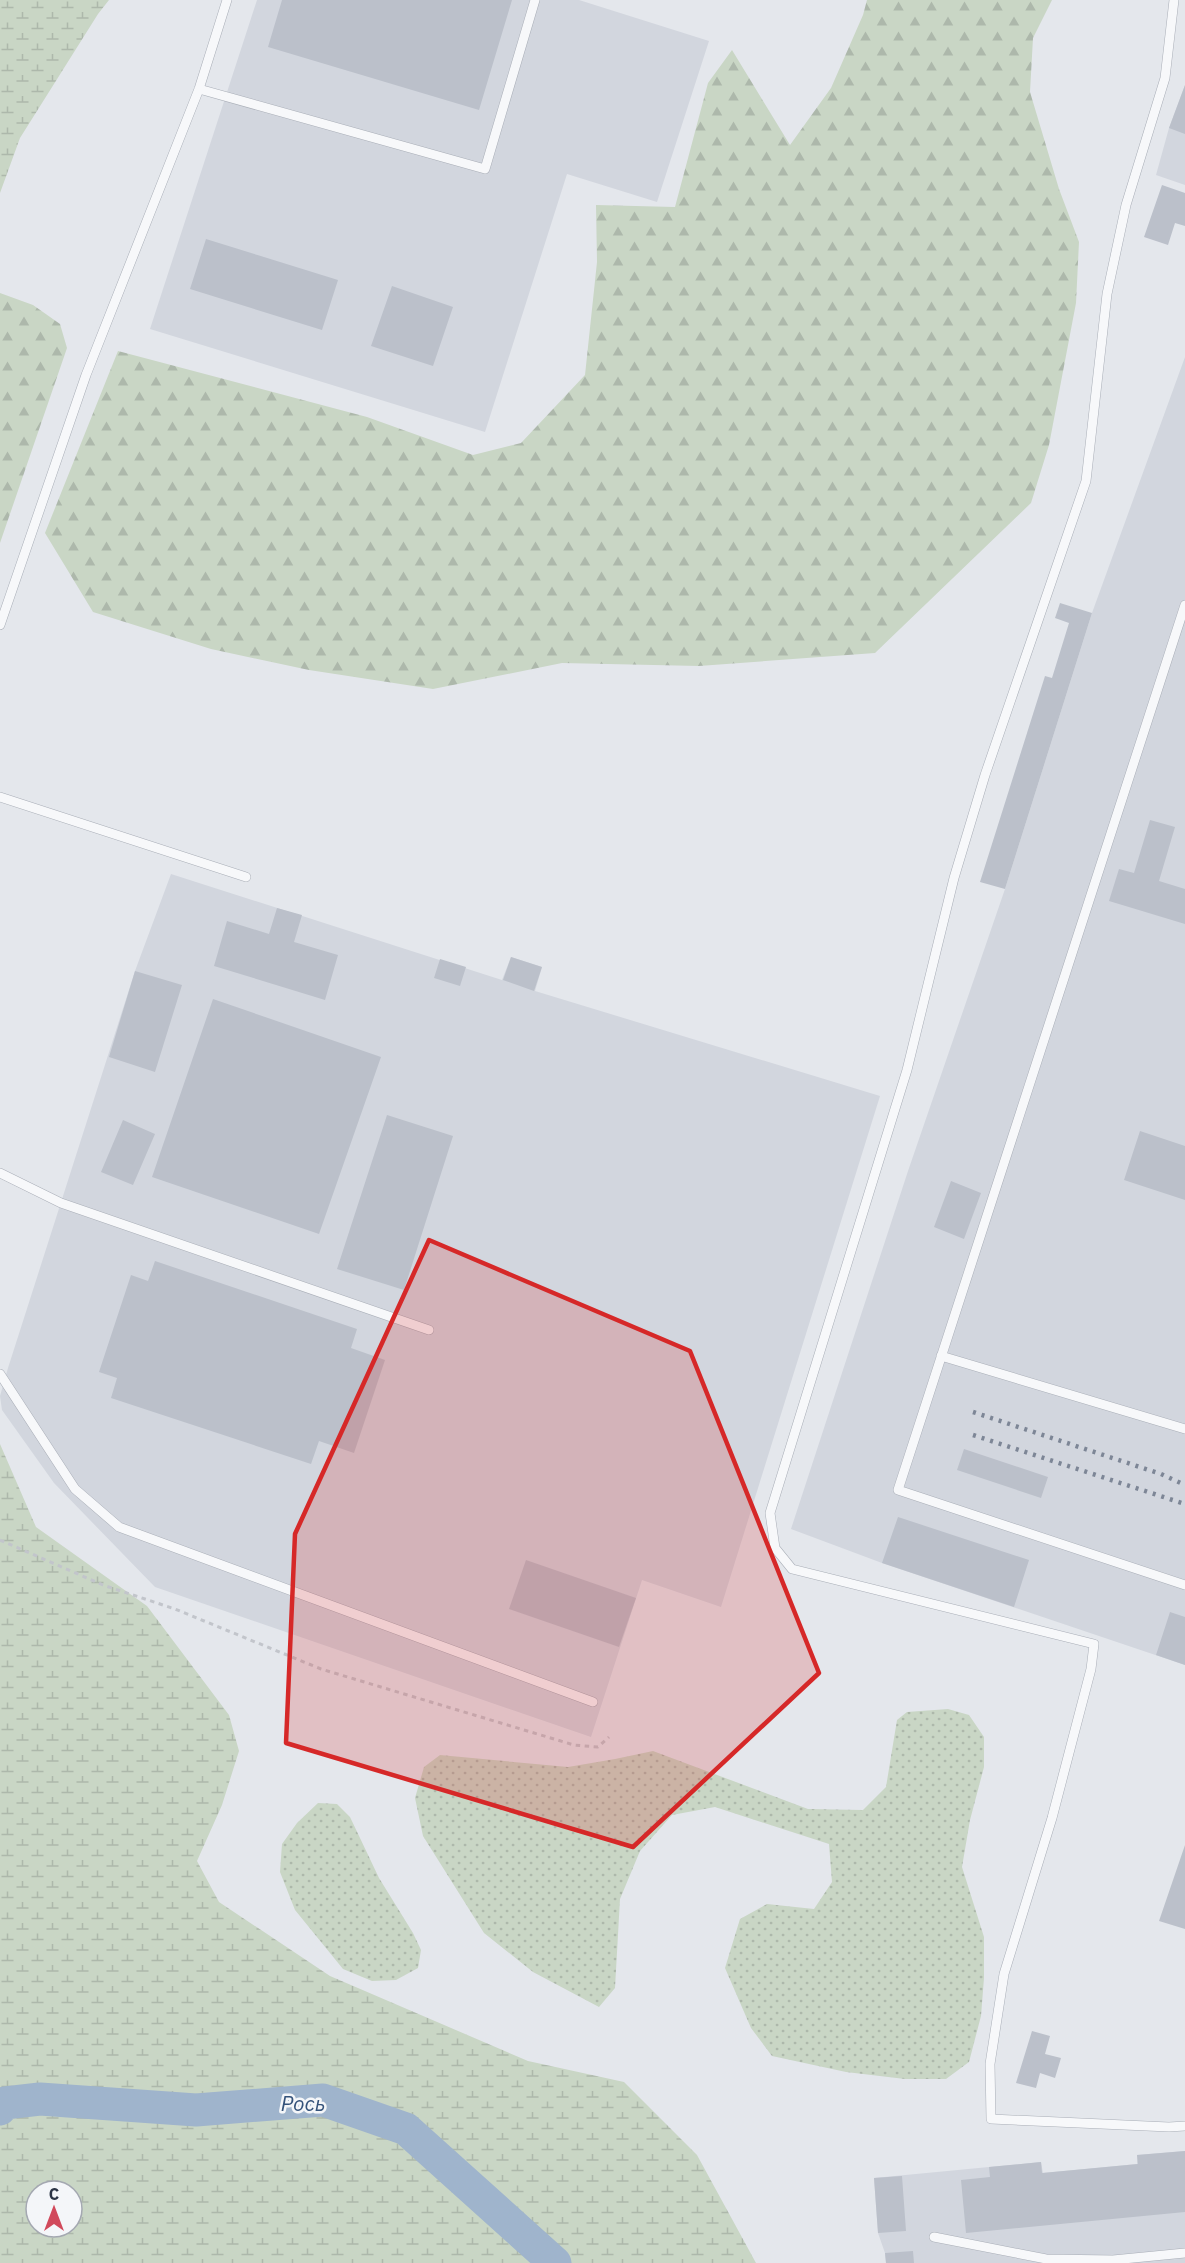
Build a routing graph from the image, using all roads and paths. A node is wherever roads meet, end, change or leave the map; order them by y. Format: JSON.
{"nodes":[{"id":1,"x":227,"y":0,"type":"edge"},
{"id":2,"x":535,"y":0,"type":"edge"},
{"id":3,"x":1174,"y":0,"type":"edge"},
{"id":4,"x":199,"y":89,"type":"junction"},
{"id":5,"x":1185,"y":605,"type":"edge"},
{"id":6,"x":0,"y":625,"type":"edge"},
{"id":7,"x":0,"y":797,"type":"edge"},
{"id":8,"x":246,"y":877,"type":"dead end"},
{"id":9,"x":0,"y":1173,"type":"edge"},
{"id":10,"x":429,"y":1330,"type":"dead end"},
{"id":11,"x":941,"y":1356,"type":"junction"},
{"id":12,"x":0,"y":1374,"type":"edge"},
{"id":13,"x":1185,"y":1429,"type":"edge"},
{"id":14,"x":0,"y":1540,"type":"edge"},
{"id":15,"x":1185,"y":1585,"type":"edge"},
{"id":16,"x":593,"y":1702,"type":"dead end"},
{"id":17,"x":609,"y":1737,"type":"dead end"},
{"id":18,"x":1185,"y":2126,"type":"edge"},
{"id":19,"x":934,"y":2237,"type":"dead end"},
{"id":20,"x":1185,"y":2253,"type":"edge"}],
"edges":[{"from":1,"to":4,"type":"lane"},
{"from":2,"to":4,"type":"lane"},
{"from":3,"to":18,"type":"lane"},
{"from":4,"to":6,"type":"lane"},
{"from":5,"to":11,"type":"lane"},
{"from":7,"to":8,"type":"lane"},
{"from":9,"to":10,"type":"lane"},
{"from":11,"to":13,"type":"lane"},
{"from":11,"to":15,"type":"lane"},
{"from":12,"to":16,"type":"lane"},
{"from":14,"to":17,"type":"path"},
{"from":19,"to":20,"type":"lane"}]}
